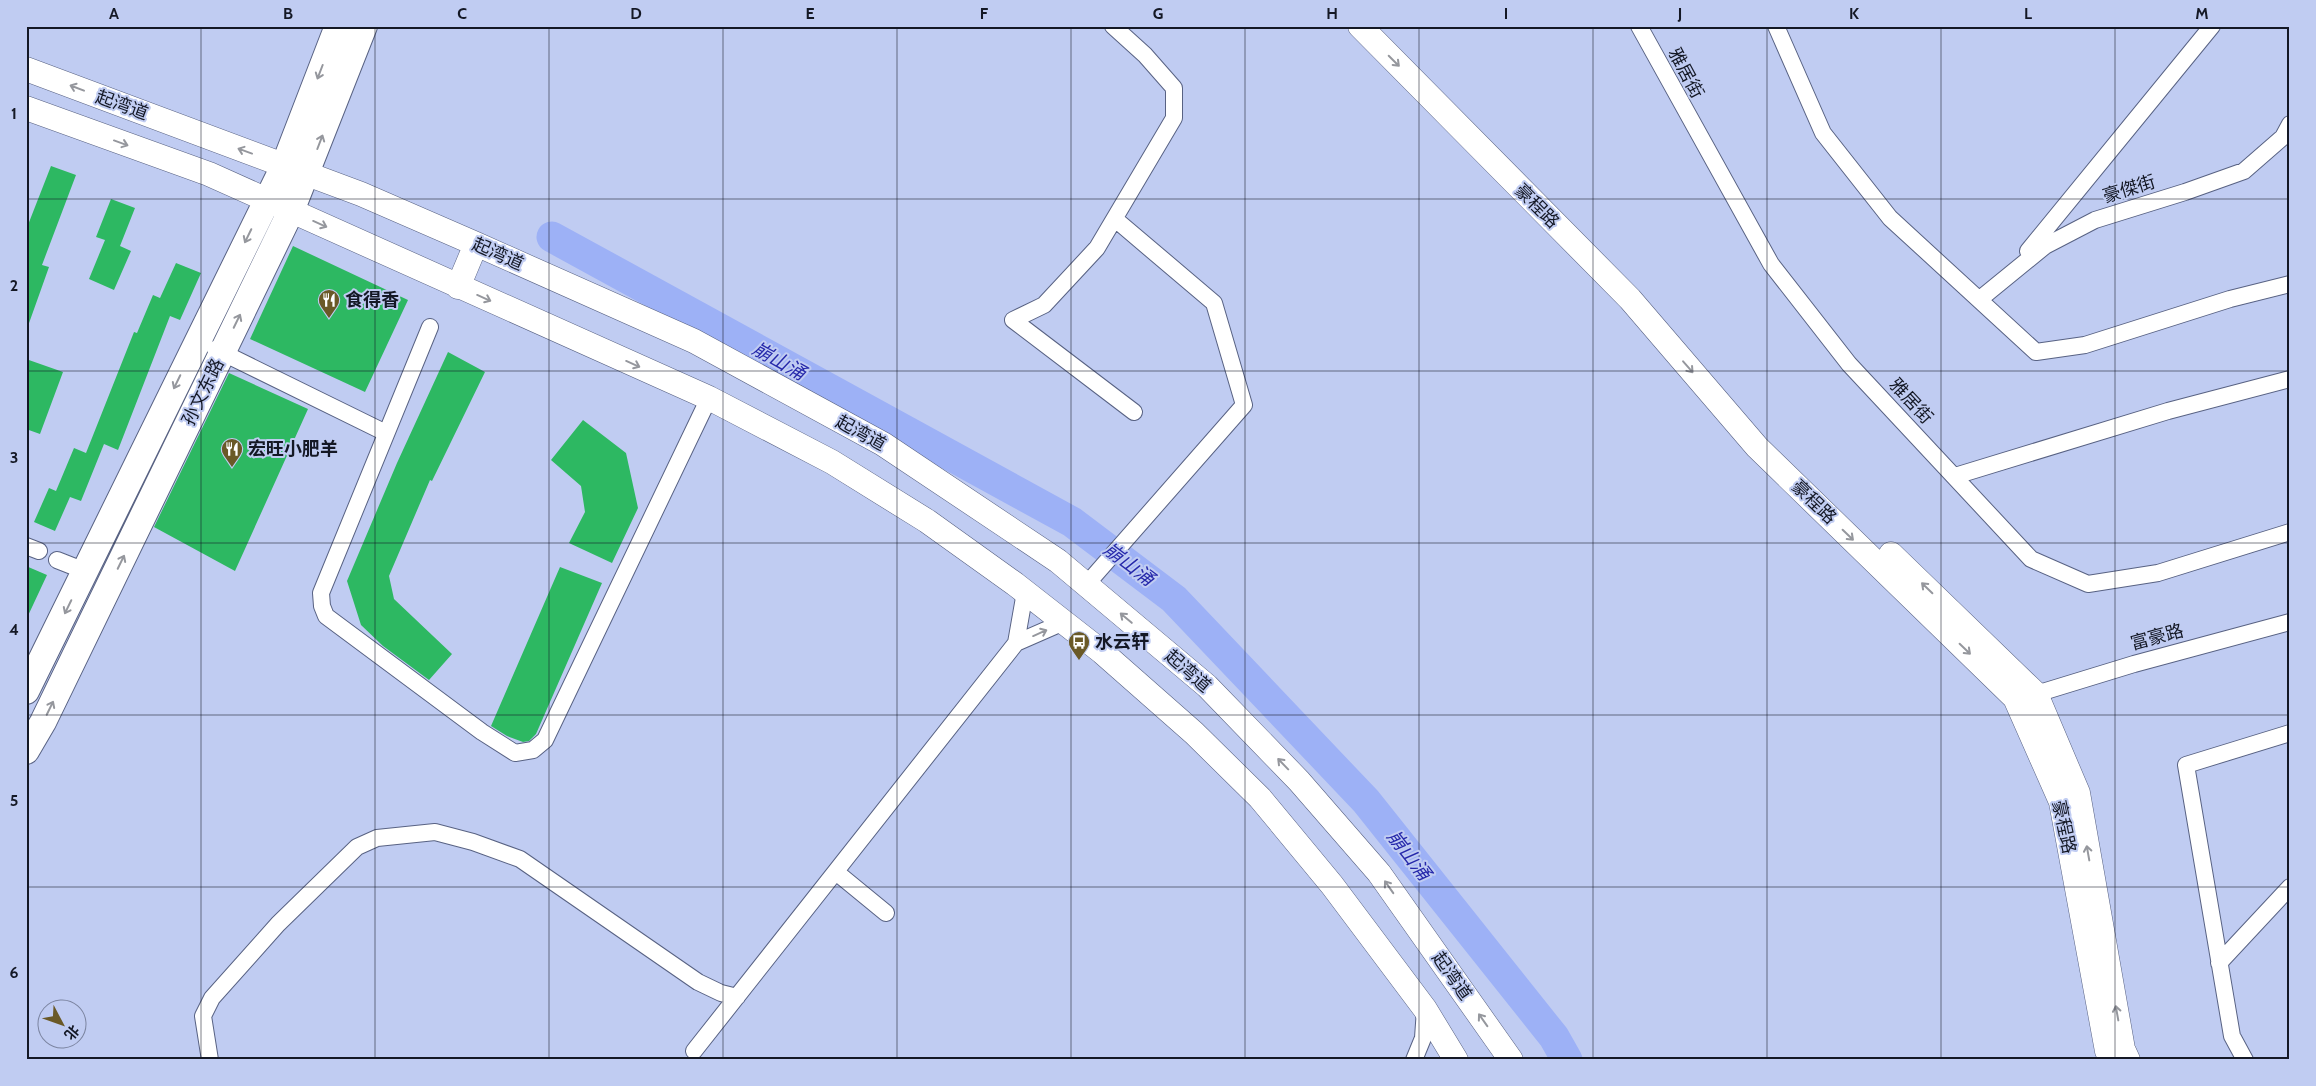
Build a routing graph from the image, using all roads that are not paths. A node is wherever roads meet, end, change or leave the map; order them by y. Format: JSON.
{"nodes":[{"id":1,"x":338,"y":26,"type":"edge"},
{"id":2,"x":364,"y":26,"type":"edge"},
{"id":3,"x":1113,"y":26,"type":"edge"},
{"id":4,"x":1360,"y":26,"type":"edge"},
{"id":5,"x":1382,"y":26,"type":"edge"},
{"id":6,"x":1639,"y":26,"type":"edge"},
{"id":7,"x":1776,"y":26,"type":"edge"},
{"id":8,"x":2212,"y":26,"type":"edge"},
{"id":9,"x":26,"y":69,"type":"edge"},
{"id":10,"x":102,"y":98,"type":"junction"},
{"id":11,"x":26,"y":108,"type":"edge"},
{"id":12,"x":2290,"y":124,"type":"edge"},
{"id":13,"x":90,"y":131,"type":"junction"},
{"id":14,"x":295,"y":170,"type":"junction"},
{"id":15,"x":266,"y":200,"type":"junction"},
{"id":16,"x":291,"y":211,"type":"junction"},
{"id":17,"x":1114,"y":219,"type":"junction"},
{"id":18,"x":476,"y":244,"type":"junction"},
{"id":19,"x":2008,"y":275,"type":"junction"},
{"id":20,"x":2290,"y":284,"type":"edge"},
{"id":21,"x":458,"y":287,"type":"junction"},
{"id":22,"x":1980,"y":299,"type":"junction"},
{"id":23,"x":430,"y":327,"type":"dead end"},
{"id":24,"x":197,"y":341,"type":"junction"},
{"id":25,"x":222,"y":353,"type":"junction"},
{"id":26,"x":2290,"y":379,"type":"edge"},
{"id":27,"x":709,"y":398,"type":"junction"},
{"id":28,"x":1134,"y":412,"type":"dead end"},
{"id":29,"x":386,"y":434,"type":"junction"},
{"id":30,"x":1955,"y":476,"type":"junction"},
{"id":31,"x":2290,"y":532,"type":"edge"},
{"id":32,"x":57,"y":560,"type":"dead end"},
{"id":33,"x":86,"y":571,"type":"junction"},
{"id":34,"x":1094,"y":576,"type":"junction"},
{"id":35,"x":1025,"y":592,"type":"junction"},
{"id":36,"x":1064,"y":622,"type":"junction"},
{"id":37,"x":2290,"y":622,"type":"edge"},
{"id":38,"x":1016,"y":643,"type":"junction"},
{"id":39,"x":26,"y":691,"type":"edge"},
{"id":40,"x":2036,"y":694,"type":"junction"},
{"id":41,"x":2290,"y":733,"type":"edge"},
{"id":42,"x":26,"y":751,"type":"edge"},
{"id":43,"x":836,"y":872,"type":"junction"},
{"id":44,"x":2290,"y":888,"type":"edge"},
{"id":45,"x":886,"y":913,"type":"dead end"},
{"id":46,"x":2219,"y":963,"type":"junction"},
{"id":47,"x":737,"y":997,"type":"junction"},
{"id":48,"x":1425,"y":1009,"type":"junction"},
{"id":49,"x":694,"y":1051,"type":"dead end"},
{"id":50,"x":210,"y":1060,"type":"edge"},
{"id":51,"x":1414,"y":1060,"type":"edge"},
{"id":52,"x":1456,"y":1060,"type":"edge"},
{"id":53,"x":1511,"y":1060,"type":"edge"},
{"id":54,"x":2111,"y":1060,"type":"edge"},
{"id":55,"x":2128,"y":1060,"type":"edge"},
{"id":56,"x":2245,"y":1060,"type":"edge"}],
"edges":[{"from":1,"to":14,"type":"main road","name":"孙文东路","one_way":true},
{"from":14,"to":2,"type":"main road","name":"孙文东路","one_way":true},
{"from":3,"to":17,"type":"street"},
{"from":4,"to":54,"type":"main road","name":"豪程路","one_way":true},
{"from":40,"to":5,"type":"main road","name":"豪程路","one_way":true},
{"from":6,"to":30,"type":"street","name":"雅居街"},
{"from":7,"to":22,"type":"street"},
{"from":8,"to":19,"type":"street"},
{"from":10,"to":9,"type":"main road","name":"起湾道","one_way":true},
{"from":10,"to":13,"type":"main road"},
{"from":14,"to":10,"type":"main road","name":"起湾道","one_way":true},
{"from":11,"to":13,"type":"main road","name":"起湾道"},
{"from":12,"to":19,"type":"street","name":"豪傑街"},
{"from":13,"to":15,"type":"main road","name":"起湾道","one_way":true},
{"from":14,"to":15,"type":"main road","name":"孙文东路"},
{"from":14,"to":16,"type":"main road","name":"孙文东路"},
{"from":14,"to":18,"type":"main road","name":"起湾道"},
{"from":15,"to":16,"type":"main road","name":"起湾道"},
{"from":15,"to":24,"type":"main road","name":"孙文东路","one_way":true},
{"from":16,"to":21,"type":"main road","name":"起湾道","one_way":true},
{"from":25,"to":16,"type":"main road","name":"孙文东路","one_way":true},
{"from":17,"to":28,"type":"street"},
{"from":17,"to":34,"type":"street"},
{"from":18,"to":21,"type":"main road"},
{"from":18,"to":34,"type":"main road","name":"起湾道"},
{"from":19,"to":22,"type":"street","name":"豪傑街"},
{"from":20,"to":22,"type":"street"},
{"from":21,"to":27,"type":"main road","name":"起湾道","one_way":true},
{"from":23,"to":29,"type":"street"},
{"from":24,"to":25,"type":"street"},
{"from":24,"to":33,"type":"main road","name":"孙文东路","one_way":true},
{"from":25,"to":29,"type":"street"},
{"from":42,"to":25,"type":"main road","name":"孙文东路","one_way":true},
{"from":26,"to":30,"type":"street"},
{"from":27,"to":29,"type":"street"},
{"from":27,"to":35,"type":"main road","name":"起湾道"},
{"from":30,"to":31,"type":"street","name":"雅居街"},
{"from":32,"to":33,"type":"street"},
{"from":33,"to":39,"type":"main road","name":"孙文东路","one_way":true},
{"from":53,"to":34,"type":"main road","name":"起湾道","one_way":true},
{"from":35,"to":36,"type":"main road","name":"起湾道"},
{"from":35,"to":38,"type":"street"},
{"from":38,"to":36,"type":"street","one_way":true},
{"from":36,"to":48,"type":"main road","name":"起湾道"},
{"from":37,"to":40,"type":"street","name":"富豪路"},
{"from":38,"to":43,"type":"street"},
{"from":55,"to":40,"type":"main road","name":"豪程路","one_way":true},
{"from":41,"to":46,"type":"street"},
{"from":43,"to":45,"type":"street"},
{"from":43,"to":47,"type":"street"},
{"from":44,"to":46,"type":"street"},
{"from":46,"to":56,"type":"street"},
{"from":47,"to":49,"type":"street"},
{"from":47,"to":50,"type":"street"},
{"from":48,"to":51,"type":"street"},
{"from":48,"to":52,"type":"main road","name":"起湾道"}]}
